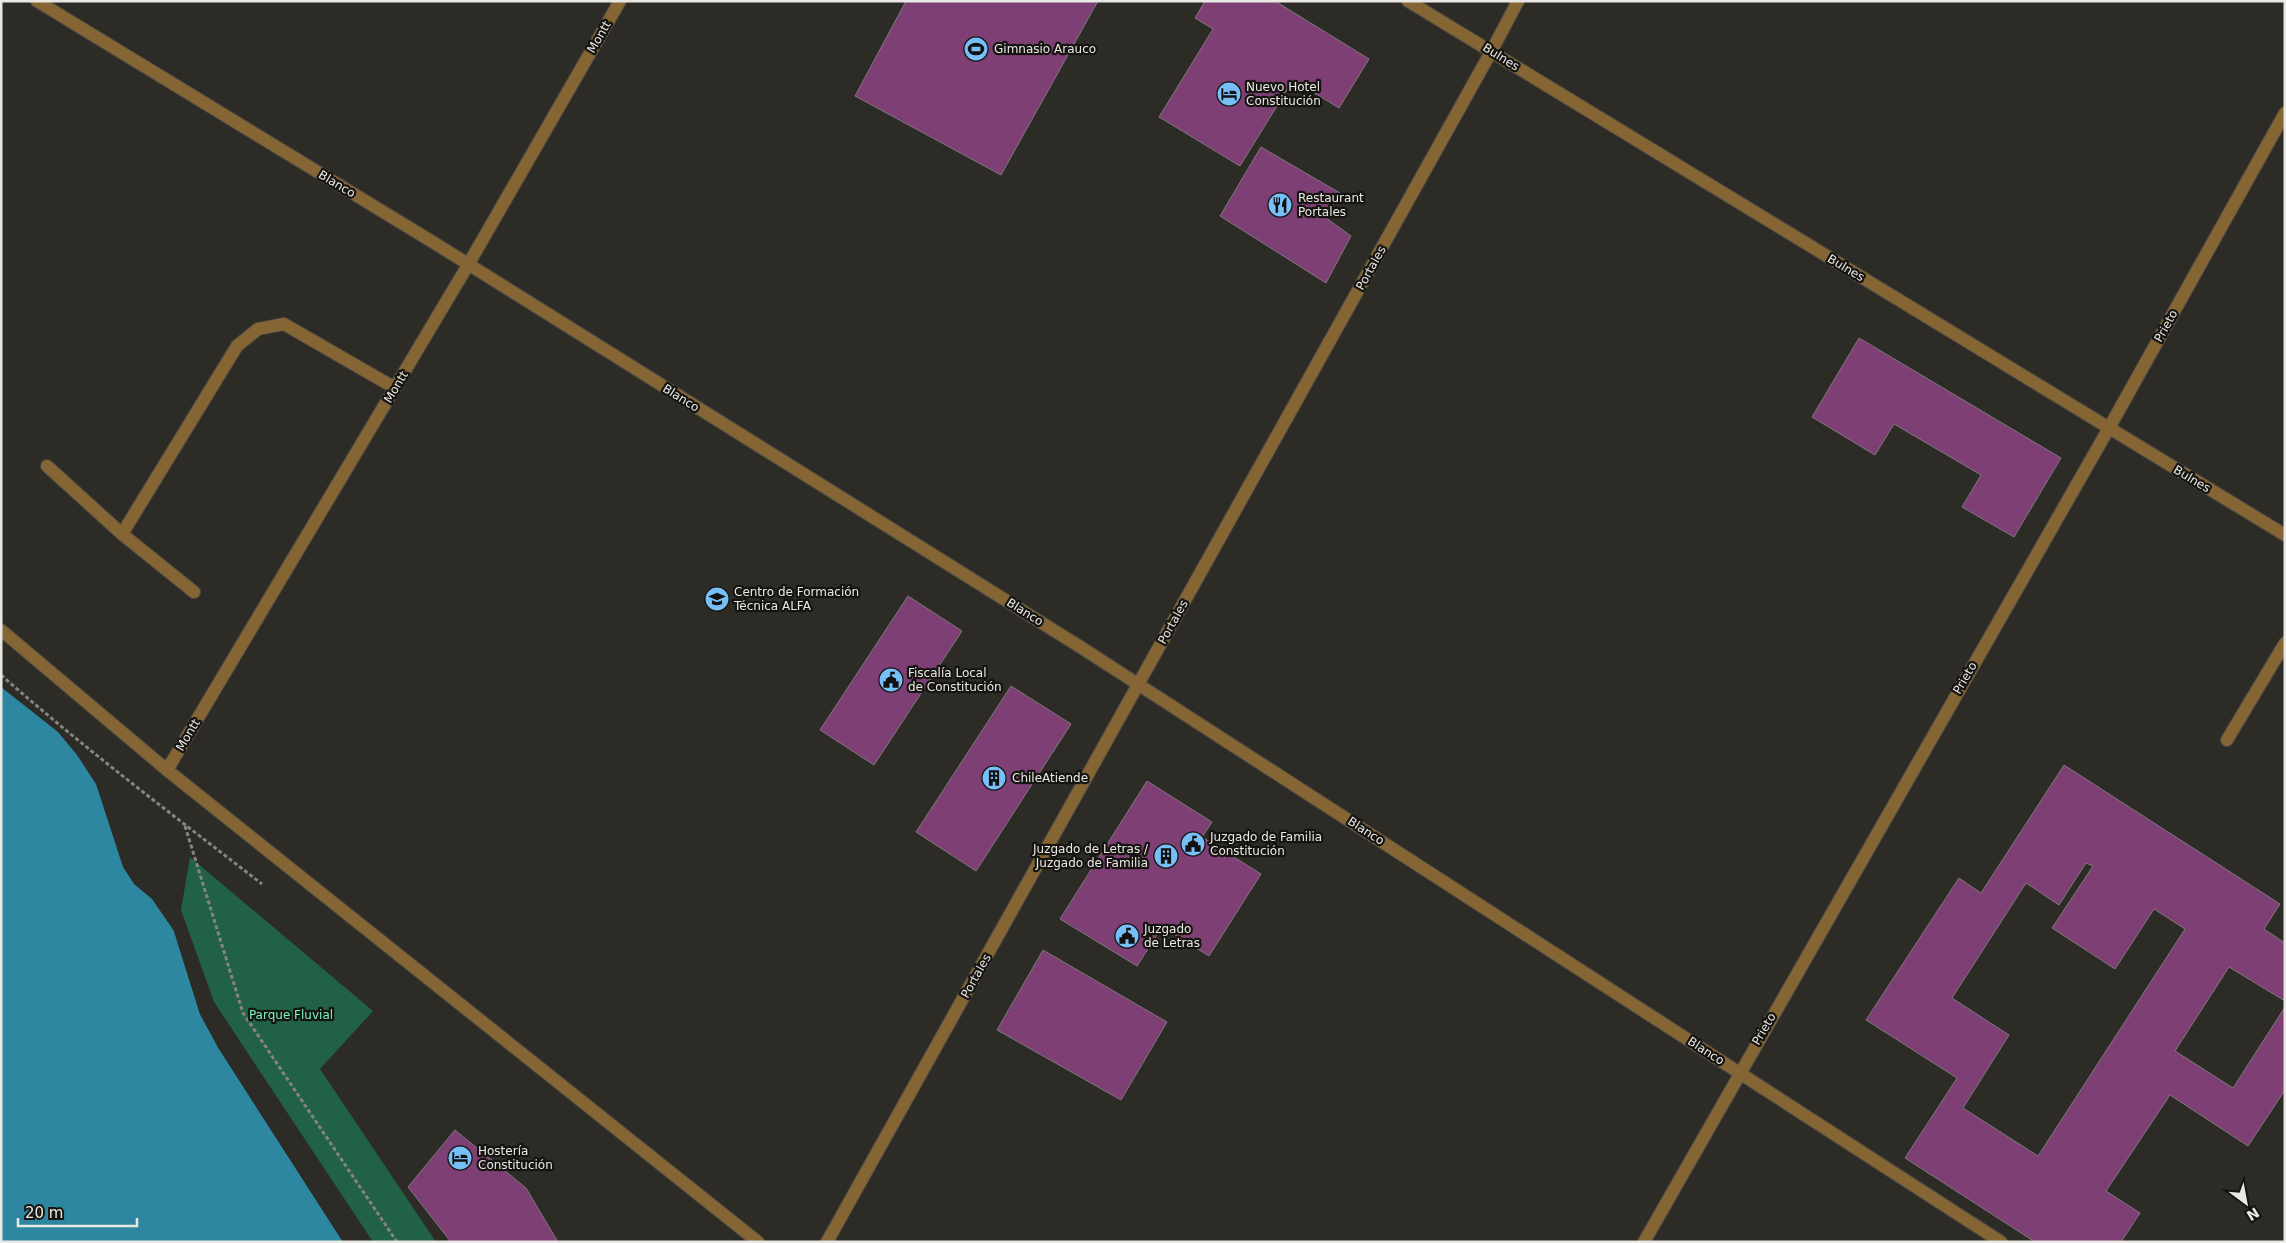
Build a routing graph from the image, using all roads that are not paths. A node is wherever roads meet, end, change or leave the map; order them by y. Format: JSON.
{"nodes":[{"id":1,"x":37,"y":1,"type":"edge"},
{"id":2,"x":620,"y":1,"type":"edge"},
{"id":3,"x":1408,"y":1,"type":"edge"},
{"id":4,"x":1518,"y":1,"type":"edge"},
{"id":5,"x":1492,"y":52,"type":"junction"},
{"id":6,"x":2285,"y":113,"type":"edge"},
{"id":7,"x":468,"y":265,"type":"junction"},
{"id":8,"x":395,"y":388,"type":"junction"},
{"id":9,"x":2109,"y":428,"type":"junction"},
{"id":10,"x":47,"y":466,"type":"dead end"},
{"id":11,"x":122,"y":534,"type":"junction"},
{"id":12,"x":2285,"y":535,"type":"edge"},
{"id":13,"x":194,"y":592,"type":"dead end"},
{"id":14,"x":1,"y":630,"type":"edge"},
{"id":15,"x":2285,"y":642,"type":"edge"},
{"id":16,"x":1139,"y":684,"type":"junction"},
{"id":17,"x":2227,"y":740,"type":"dead end"},
{"id":18,"x":167,"y":770,"type":"junction"},
{"id":19,"x":1739,"y":1072,"type":"junction"},
{"id":20,"x":758,"y":1242,"type":"edge"},
{"id":21,"x":827,"y":1242,"type":"edge"},
{"id":22,"x":1644,"y":1242,"type":"edge"},
{"id":23,"x":2001,"y":1242,"type":"edge"}],
"edges":[{"from":1,"to":7,"type":"street","name":"Blanco"},
{"from":2,"to":7,"type":"street","name":"Montt"},
{"from":3,"to":5,"type":"street","name":"Bulnes"},
{"from":4,"to":5,"type":"street","name":"Portales"},
{"from":5,"to":9,"type":"street","name":"Bulnes"},
{"from":5,"to":16,"type":"street","name":"Portales"},
{"from":6,"to":9,"type":"street","name":"Prieto"},
{"from":7,"to":8,"type":"street","name":"Montt"},
{"from":7,"to":16,"type":"street","name":"Blanco"},
{"from":8,"to":11,"type":"street"},
{"from":8,"to":18,"type":"street","name":"Montt"},
{"from":9,"to":12,"type":"street","name":"Bulnes"},
{"from":9,"to":19,"type":"street","name":"Prieto"},
{"from":10,"to":11,"type":"street"},
{"from":11,"to":13,"type":"street"},
{"from":14,"to":18,"type":"street"},
{"from":15,"to":17,"type":"street"},
{"from":16,"to":19,"type":"street","name":"Blanco"},
{"from":16,"to":21,"type":"street","name":"Portales"},
{"from":18,"to":20,"type":"street"},
{"from":19,"to":22,"type":"street","name":"Prieto"},
{"from":19,"to":23,"type":"street","name":"Blanco"}]}
